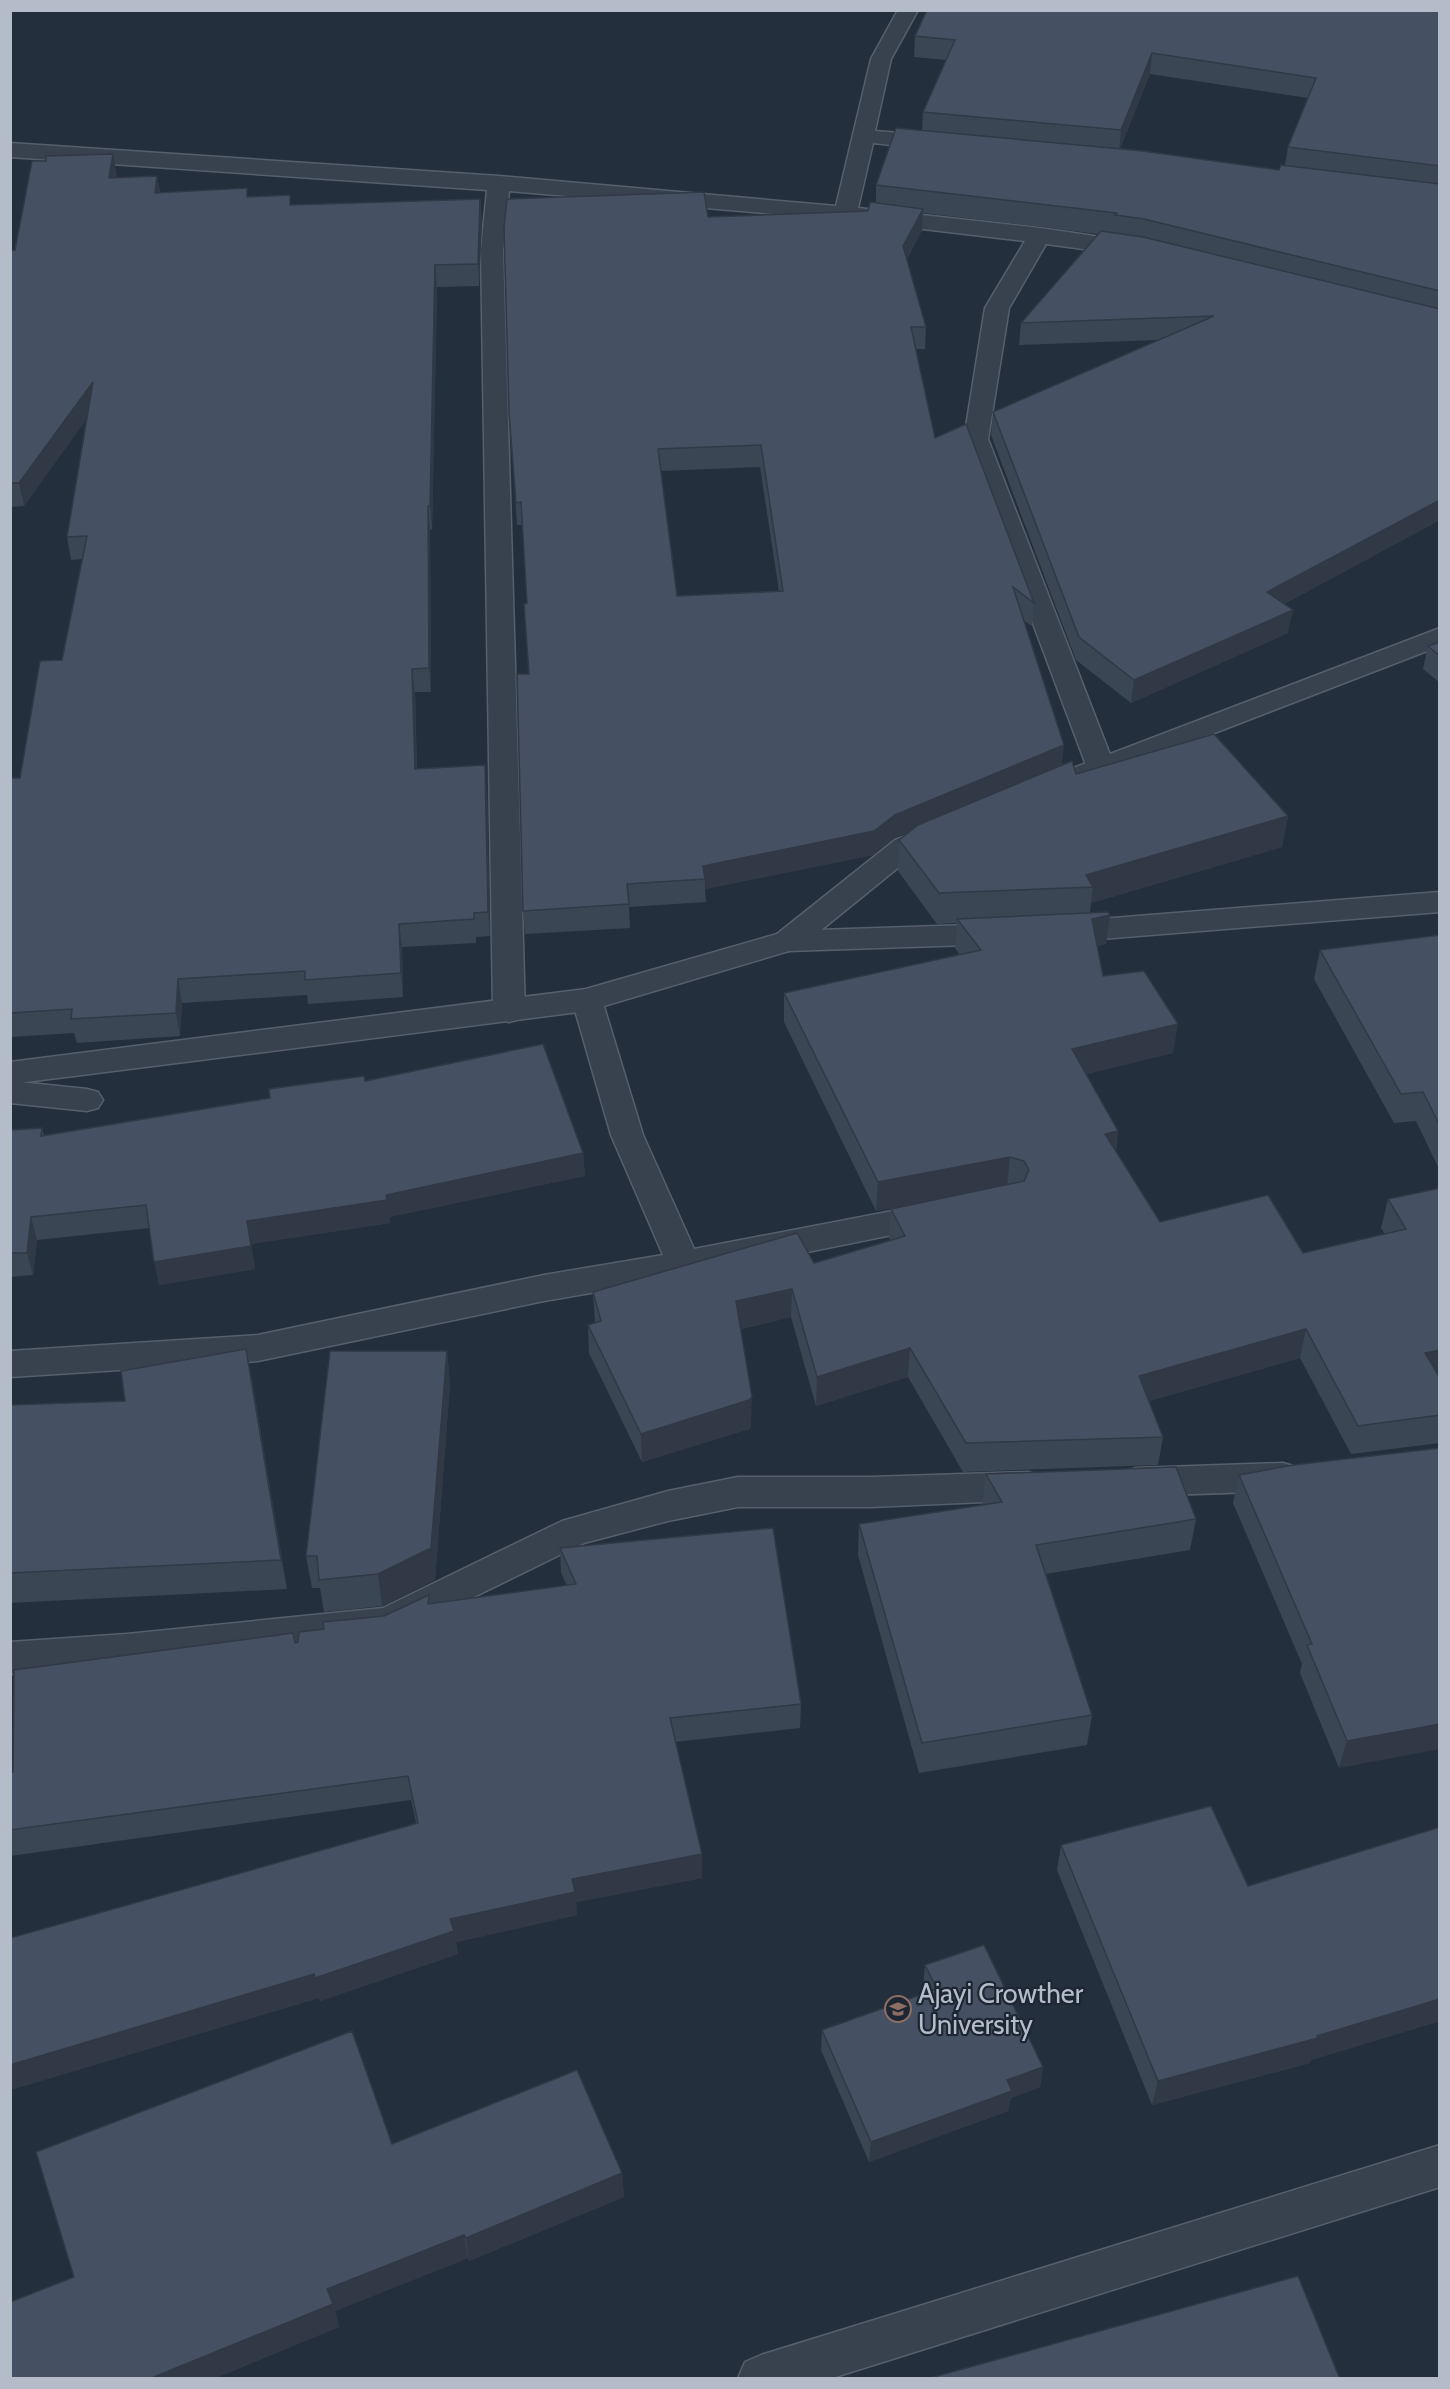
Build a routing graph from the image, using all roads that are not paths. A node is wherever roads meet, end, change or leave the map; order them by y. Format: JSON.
{"nodes":[{"id":1,"x":908,"y":10,"type":"edge"},
{"id":2,"x":862,"y":136,"type":"junction"},
{"id":3,"x":955,"y":145,"type":"edge"},
{"id":4,"x":12,"y":154,"type":"edge"},
{"id":5,"x":499,"y":183,"type":"junction"},
{"id":6,"x":846,"y":212,"type":"junction"},
{"id":7,"x":1040,"y":235,"type":"junction"},
{"id":8,"x":1152,"y":253,"type":"edge"},
{"id":9,"x":1440,"y":636,"type":"edge"},
{"id":10,"x":1100,"y":765,"type":"junction"},
{"id":11,"x":1013,"y":801,"type":"edge"},
{"id":12,"x":959,"y":824,"type":"edge"},
{"id":13,"x":1440,"y":902,"type":"edge"},
{"id":14,"x":788,"y":941,"type":"junction"},
{"id":15,"x":587,"y":1000,"type":"junction"},
{"id":16,"x":509,"y":1011,"type":"junction"},
{"id":17,"x":10,"y":1073,"type":"edge"},
{"id":18,"x":10,"y":1092,"type":"edge"},
{"id":19,"x":87,"y":1100,"type":"dead end"},
{"id":20,"x":961,"y":1209,"type":"edge"},
{"id":21,"x":684,"y":1264,"type":"junction"},
{"id":22,"x":10,"y":1364,"type":"edge"},
{"id":23,"x":1311,"y":1475,"type":"edge"},
{"id":24,"x":1097,"y":1484,"type":"edge"},
{"id":25,"x":1062,"y":1485,"type":"edge"},
{"id":26,"x":10,"y":1658,"type":"edge"},
{"id":27,"x":1440,"y":2166,"type":"edge"},
{"id":28,"x":761,"y":2379,"type":"edge"}],
"edges":[{"from":1,"to":2,"type":"street"},
{"from":2,"to":3,"type":"street"},
{"from":2,"to":6,"type":"street"},
{"from":4,"to":5,"type":"street"},
{"from":5,"to":6,"type":"street"},
{"from":5,"to":16,"type":"street"},
{"from":6,"to":7,"type":"street"},
{"from":7,"to":8,"type":"street"},
{"from":7,"to":10,"type":"street"},
{"from":9,"to":10,"type":"street"},
{"from":10,"to":11,"type":"street"},
{"from":12,"to":14,"type":"street"},
{"from":13,"to":14,"type":"street"},
{"from":14,"to":15,"type":"street"},
{"from":15,"to":16,"type":"street"},
{"from":15,"to":21,"type":"street"},
{"from":16,"to":17,"type":"street"},
{"from":18,"to":19,"type":"street"},
{"from":20,"to":21,"type":"street"},
{"from":21,"to":22,"type":"street"},
{"from":23,"to":24,"type":"street"},
{"from":25,"to":26,"type":"street"},
{"from":27,"to":28,"type":"street"}]}
